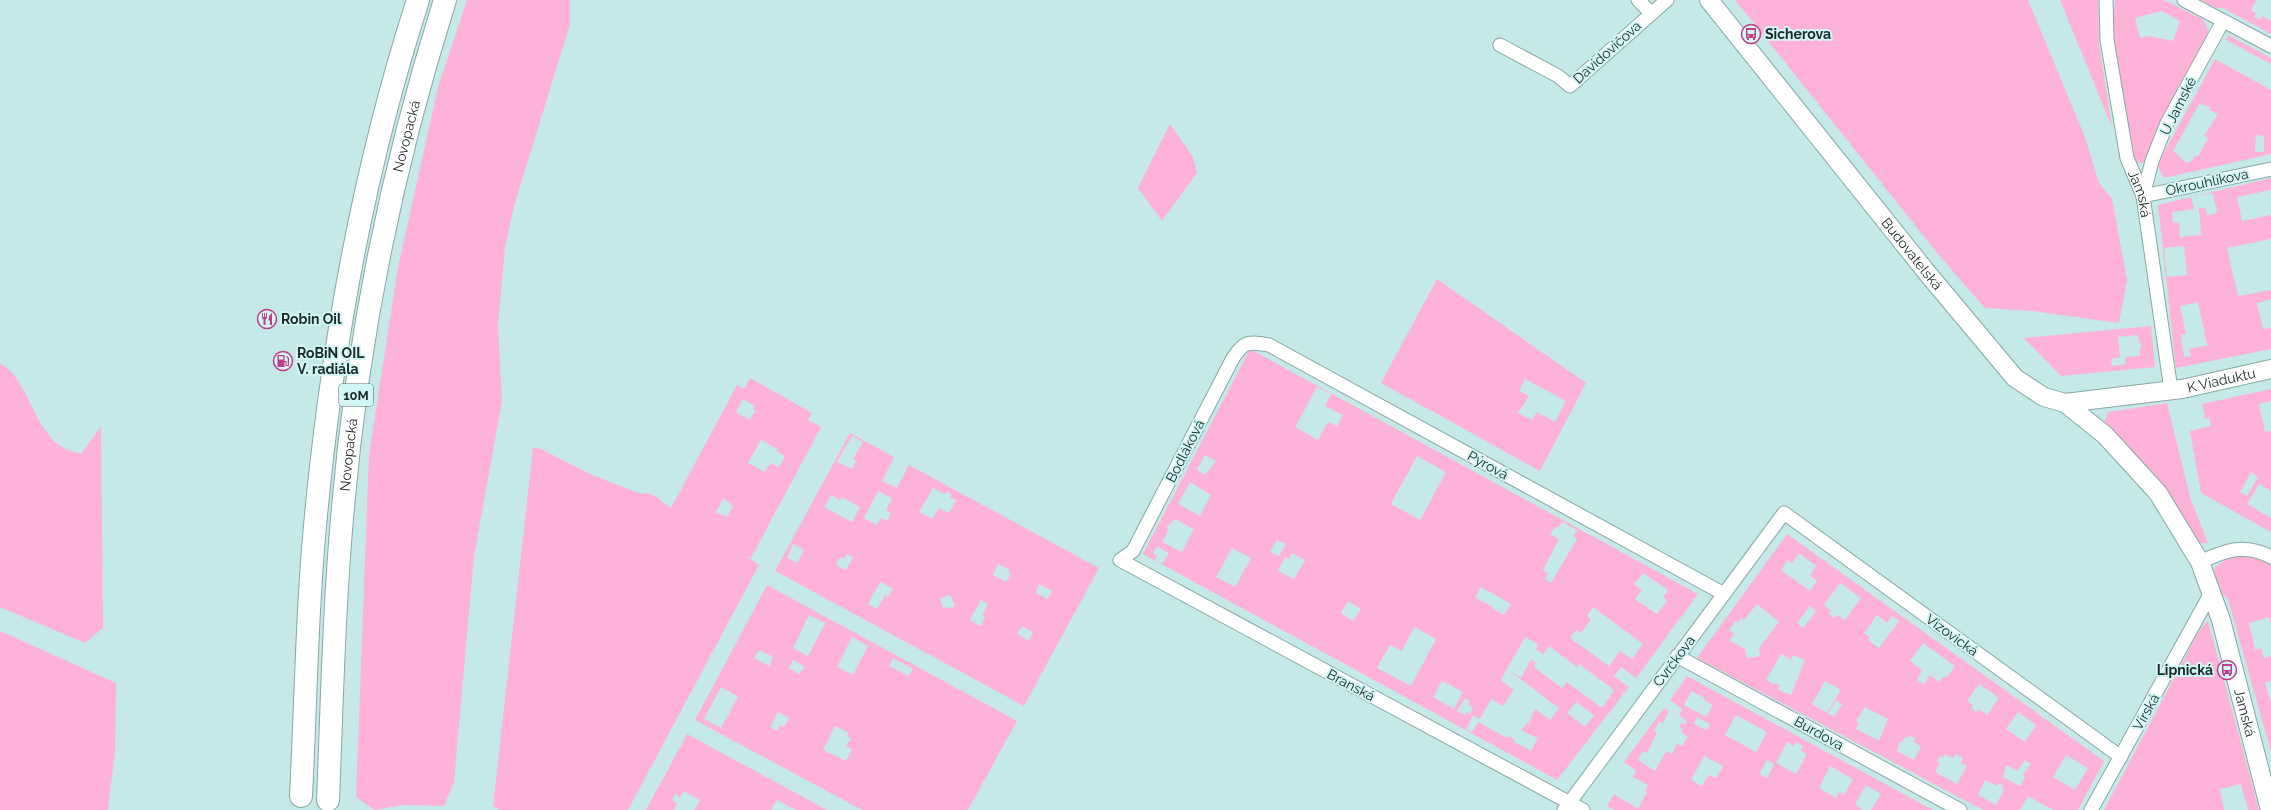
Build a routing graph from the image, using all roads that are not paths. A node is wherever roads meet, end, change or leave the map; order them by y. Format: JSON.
{"nodes":[{"id":1,"x":418,"y":0,"type":"edge"},
{"id":2,"x":445,"y":0,"type":"edge"},
{"id":3,"x":1638,"y":0,"type":"edge"},
{"id":4,"x":1667,"y":0,"type":"edge"},
{"id":5,"x":1709,"y":0,"type":"edge"},
{"id":6,"x":2106,"y":0,"type":"edge"},
{"id":7,"x":2184,"y":0,"type":"edge"},
{"id":8,"x":1650,"y":13,"type":"junction"},
{"id":9,"x":2223,"y":21,"type":"junction"},
{"id":10,"x":1500,"y":45,"type":"dead end"},
{"id":11,"x":2271,"y":46,"type":"edge"},
{"id":12,"x":2271,"y":169,"type":"edge"},
{"id":13,"x":2143,"y":196,"type":"junction"},
{"id":14,"x":1250,"y":342,"type":"joint"},
{"id":15,"x":2271,"y":369,"type":"edge"},
{"id":16,"x":2171,"y":390,"type":"junction"},
{"id":17,"x":2065,"y":403,"type":"junction"},
{"id":18,"x":1784,"y":513,"type":"joint"},
{"id":19,"x":2271,"y":557,"type":"edge"},
{"id":20,"x":1120,"y":560,"type":"joint"},
{"id":21,"x":2200,"y":562,"type":"junction"},
{"id":22,"x":2211,"y":592,"type":"junction"},
{"id":23,"x":1724,"y":594,"type":"junction"},
{"id":24,"x":1677,"y":656,"type":"junction"},
{"id":25,"x":2121,"y":757,"type":"junction"},
{"id":26,"x":302,"y":796,"type":"dead end"},
{"id":27,"x":328,"y":800,"type":"dead end"},
{"id":28,"x":1566,"y":806,"type":"edge"},
{"id":29,"x":1583,"y":810,"type":"edge"},
{"id":30,"x":1960,"y":810,"type":"edge"},
{"id":31,"x":2091,"y":810,"type":"edge"},
{"id":32,"x":2270,"y":810,"type":"edge"}],
"edges":[{"from":1,"to":26,"type":"highway","name":"Novopacká","number":"10M"},
{"from":2,"to":27,"type":"highway","name":"Novopacká","number":"10M"},
{"from":3,"to":8,"type":"street","name":"Davidovičova"},
{"from":4,"to":8,"type":"street","name":"Davidovičova"},
{"from":5,"to":17,"type":"street","name":"Budovatelská"},
{"from":6,"to":13,"type":"street","name":"Jamská"},
{"from":7,"to":9,"type":"street"},
{"from":8,"to":10,"type":"street","name":"Davidovičova"},
{"from":9,"to":11,"type":"street"},
{"from":9,"to":13,"type":"street","name":"U Jamské"},
{"from":12,"to":13,"type":"street","name":"Okrouhlíkova"},
{"from":13,"to":16,"type":"street","name":"Jamská"},
{"from":14,"to":20,"type":"street","name":"Bodláková"},
{"from":14,"to":23,"type":"street","name":"Pýrová"},
{"from":15,"to":16,"type":"street","name":"K Viaduktu"},
{"from":16,"to":17,"type":"street","name":"Budovatelská"},
{"from":17,"to":21,"type":"street"},
{"from":18,"to":23,"type":"street","name":"Cvrčkova"},
{"from":18,"to":25,"type":"street","name":"Vizovická"},
{"from":19,"to":21,"type":"street"},
{"from":20,"to":28,"type":"street","name":"Branská"},
{"from":21,"to":22,"type":"street"},
{"from":22,"to":25,"type":"street","name":"Vírská"},
{"from":22,"to":32,"type":"street","name":"Jamská"},
{"from":23,"to":24,"type":"street","name":"Cvrčkova"},
{"from":24,"to":28,"type":"street","name":"Cvrčkova"},
{"from":24,"to":30,"type":"street","name":"Burdova"},
{"from":25,"to":31,"type":"street","name":"Vírská"},
{"from":28,"to":29,"type":"street","name":"Branská"}]}
